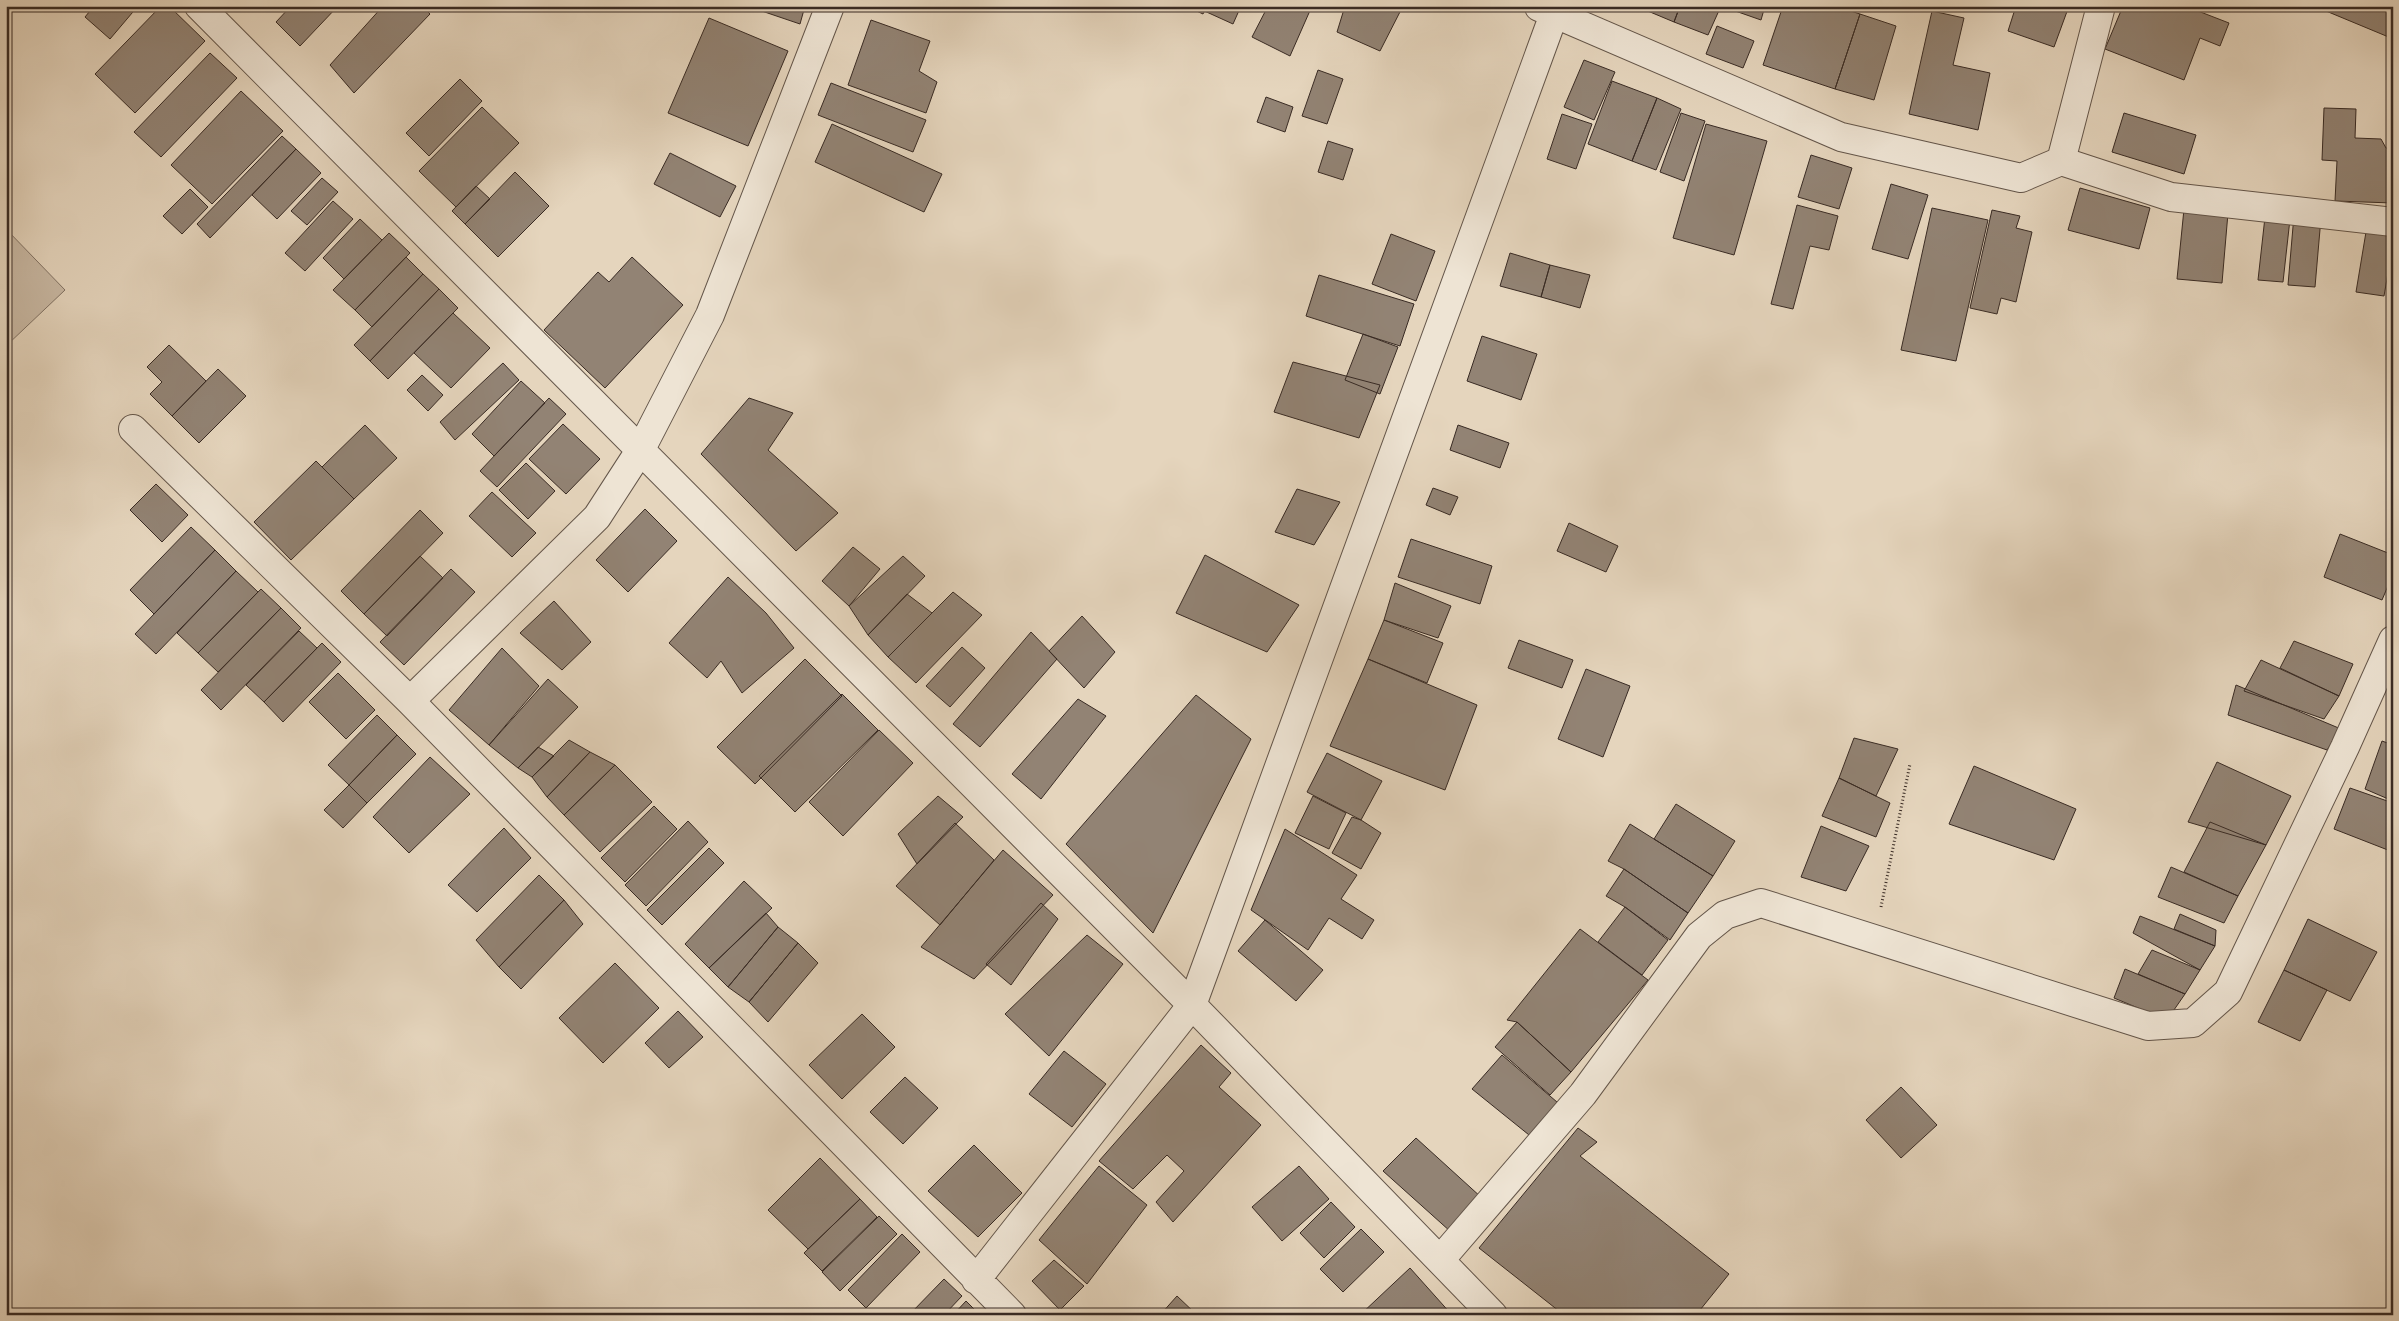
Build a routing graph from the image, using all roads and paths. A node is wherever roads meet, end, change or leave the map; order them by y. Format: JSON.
{"nodes":[{"id":1,"x":199,"y":6,"type":"edge"},
{"id":2,"x":830,"y":6,"type":"edge"},
{"id":3,"x":2101,"y":6,"type":"edge"},
{"id":4,"x":1549,"y":9,"type":"edge"},
{"id":5,"x":2061,"y":161,"type":"junction"},
{"id":6,"x":2393,"y":222,"type":"edge"},
{"id":7,"x":133,"y":428,"type":"dead end"},
{"id":8,"x":641,"y":449,"type":"junction"},
{"id":9,"x":2393,"y":640,"type":"edge"},
{"id":10,"x":410,"y":701,"type":"junction"},
{"id":11,"x":1910,"y":764,"type":"dead end"},
{"id":12,"x":1866,"y":936,"type":"junction"},
{"id":13,"x":1192,"y":1005,"type":"junction"},
{"id":14,"x":1440,"y":1260,"type":"junction"},
{"id":15,"x":976,"y":1280,"type":"junction"},
{"id":16,"x":1012,"y":1315,"type":"edge"},
{"id":17,"x":1493,"y":1315,"type":"edge"}],
"edges":[{"from":1,"to":8,"type":"street"},
{"from":2,"to":8,"type":"street"},
{"from":3,"to":5,"type":"street"},
{"from":4,"to":5,"type":"street"},
{"from":4,"to":13,"type":"street"},
{"from":5,"to":6,"type":"street"},
{"from":7,"to":10,"type":"street"},
{"from":8,"to":10,"type":"street"},
{"from":8,"to":13,"type":"street"},
{"from":9,"to":12,"type":"street"},
{"from":10,"to":15,"type":"street"},
{"from":11,"to":12,"type":"path"},
{"from":12,"to":14,"type":"street"},
{"from":13,"to":14,"type":"street"},
{"from":13,"to":15,"type":"street"},
{"from":14,"to":17,"type":"street"},
{"from":15,"to":16,"type":"street"}]}
